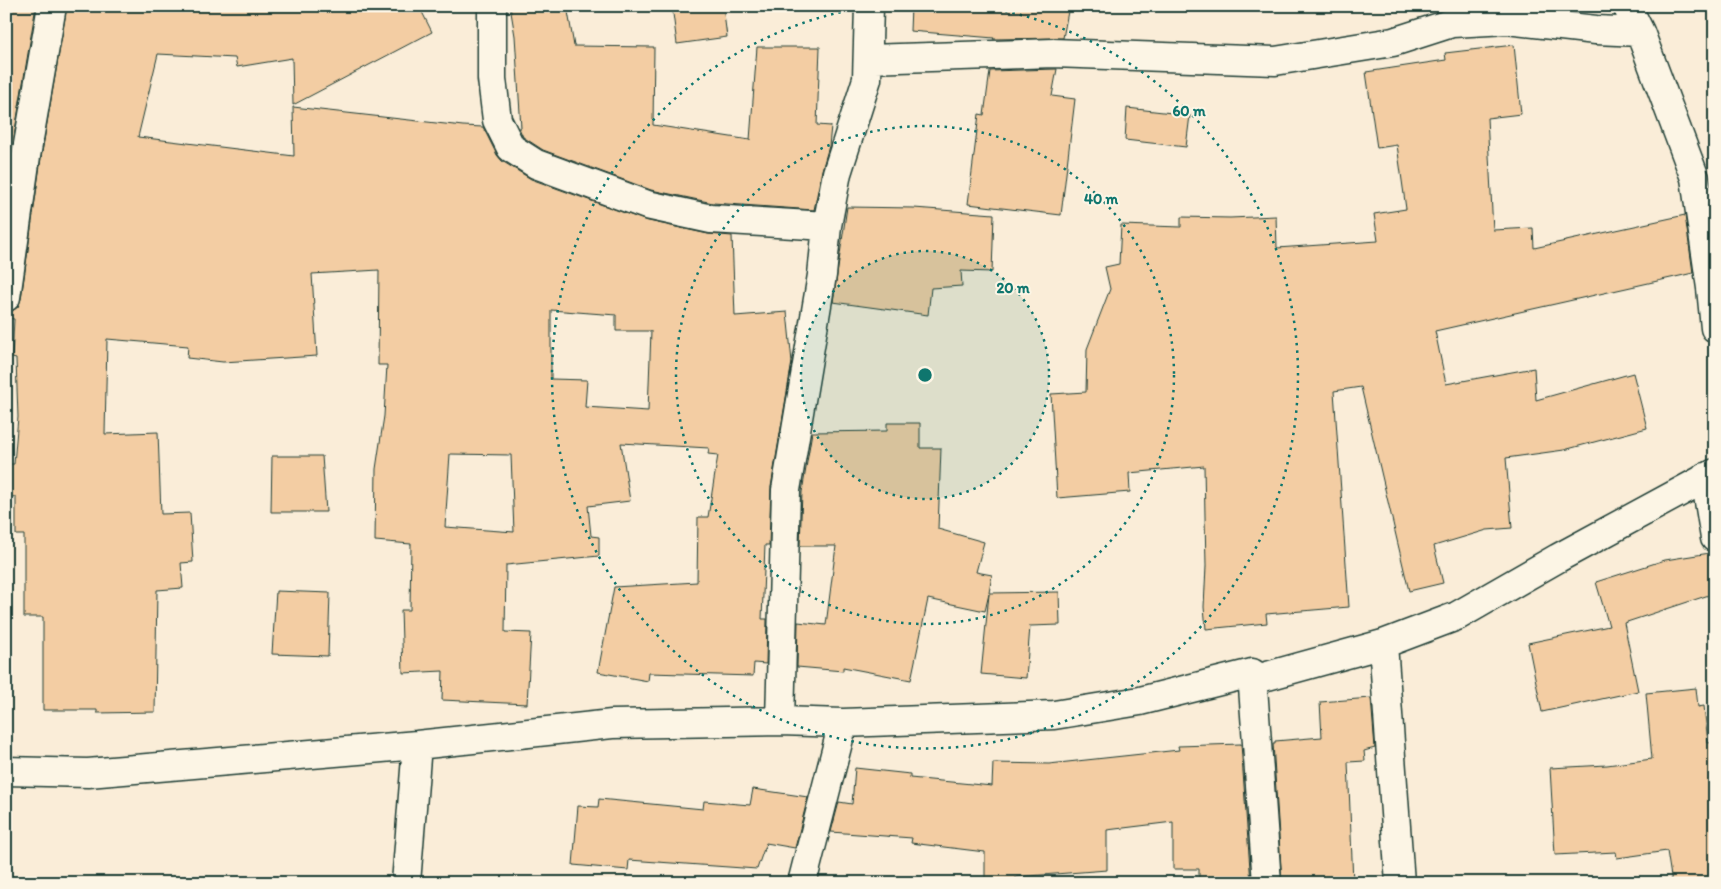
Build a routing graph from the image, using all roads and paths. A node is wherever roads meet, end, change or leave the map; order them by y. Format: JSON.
{"nodes":[{"id":1,"x":52,"y":6,"type":"edge"},
{"id":2,"x":492,"y":6,"type":"edge"},
{"id":3,"x":869,"y":6,"type":"edge"},
{"id":4,"x":1627,"y":6,"type":"edge"},
{"id":5,"x":1640,"y":32,"type":"junction"},
{"id":6,"x":868,"y":59,"type":"junction"},
{"id":7,"x":827,"y":226,"type":"junction"},
{"id":8,"x":6,"y":297,"type":"edge"},
{"id":9,"x":1715,"y":328,"type":"edge"},
{"id":10,"x":1710,"y":475,"type":"edge"},
{"id":11,"x":1715,"y":538,"type":"edge"},
{"id":12,"x":1383,"y":644,"type":"junction"},
{"id":13,"x":1252,"y":673,"type":"junction"},
{"id":14,"x":780,"y":721,"type":"junction"},
{"id":15,"x":843,"y":723,"type":"junction"},
{"id":16,"x":417,"y":745,"type":"junction"},
{"id":17,"x":6,"y":771,"type":"edge"},
{"id":18,"x":406,"y":883,"type":"edge"},
{"id":19,"x":802,"y":883,"type":"edge"},
{"id":20,"x":1267,"y":883,"type":"edge"},
{"id":21,"x":1400,"y":883,"type":"edge"}],
"edges":[{"from":1,"to":8,"type":"street"},
{"from":2,"to":7,"type":"street"},
{"from":3,"to":6,"type":"street"},
{"from":4,"to":5,"type":"street"},
{"from":5,"to":6,"type":"street"},
{"from":5,"to":9,"type":"street"},
{"from":6,"to":7,"type":"street"},
{"from":7,"to":14,"type":"street"},
{"from":10,"to":11,"type":"street"},
{"from":10,"to":12,"type":"street"},
{"from":12,"to":13,"type":"street"},
{"from":12,"to":21,"type":"street"},
{"from":13,"to":15,"type":"street"},
{"from":13,"to":20,"type":"street"},
{"from":14,"to":15,"type":"street"},
{"from":14,"to":16,"type":"street"},
{"from":15,"to":19,"type":"street"},
{"from":16,"to":17,"type":"street"},
{"from":16,"to":18,"type":"street"}]}
